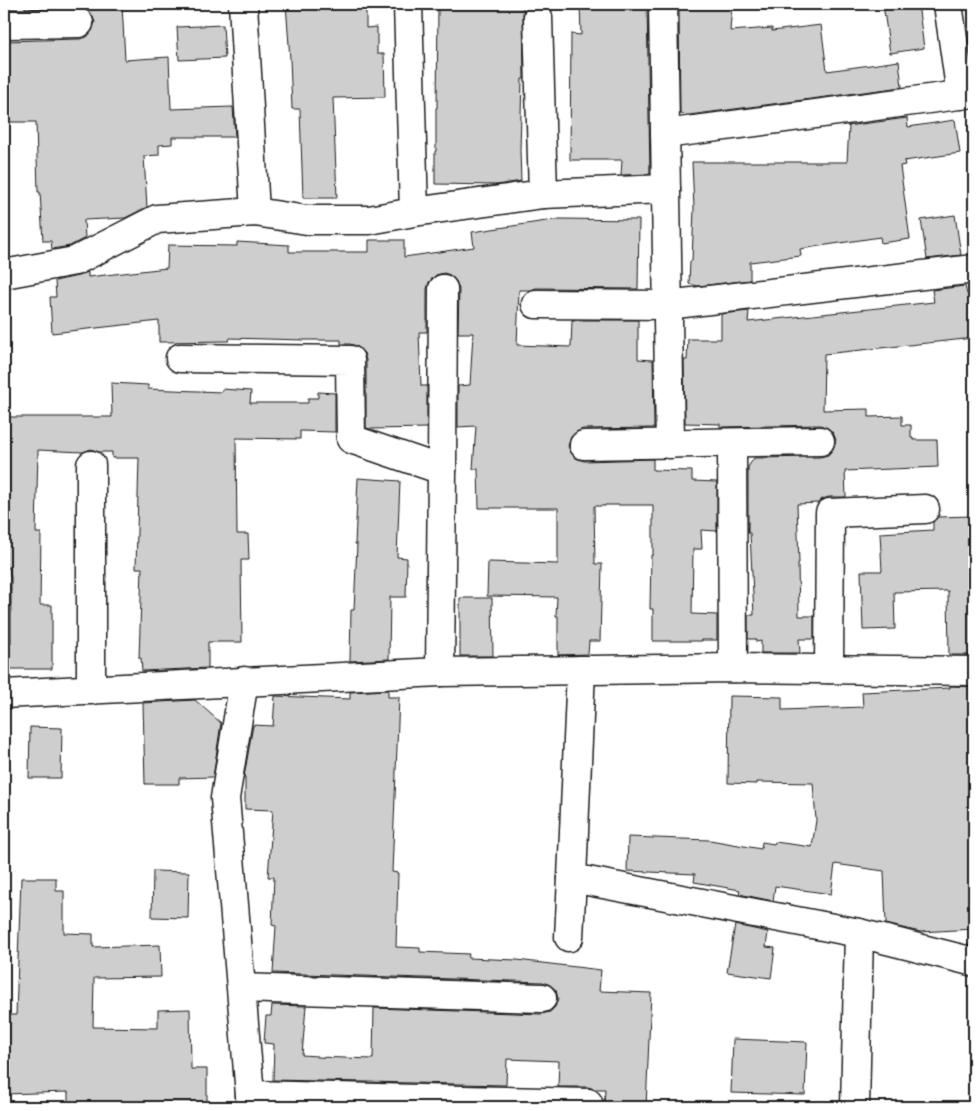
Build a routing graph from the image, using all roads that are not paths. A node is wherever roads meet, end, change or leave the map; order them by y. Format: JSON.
{"nodes":[{"id":1,"x":243,"y":4,"type":"edge"},
{"id":2,"x":408,"y":4,"type":"edge"},
{"id":3,"x":663,"y":4,"type":"edge"},
{"id":4,"x":948,"y":4,"type":"edge"},
{"id":5,"x":538,"y":17,"type":"dead end"},
{"id":6,"x":79,"y":23,"type":"dead end"},
{"id":7,"x":4,"y":24,"type":"edge"},
{"id":8,"x":968,"y":94,"type":"edge"},
{"id":9,"x":665,"y":134,"type":"junction"},
{"id":10,"x":666,"y":189,"type":"junction"},
{"id":11,"x":543,"y":194,"type":"junction"},
{"id":12,"x":255,"y":212,"type":"junction"},
{"id":13,"x":414,"y":212,"type":"junction"},
{"id":14,"x":974,"y":268,"type":"edge"},
{"id":15,"x":4,"y":274,"type":"edge"},
{"id":16,"x":443,"y":289,"type":"dead end"},
{"id":17,"x":536,"y":304,"type":"dead end"},
{"id":18,"x":667,"y":305,"type":"junction"},
{"id":19,"x":180,"y":358,"type":"dead end"},
{"id":20,"x":820,"y":441,"type":"dead end"},
{"id":21,"x":732,"y":443,"type":"junction"},
{"id":22,"x":670,"y":444,"type":"junction"},
{"id":23,"x":584,"y":445,"type":"dead end"},
{"id":24,"x":90,"y":465,"type":"dead end"},
{"id":25,"x":442,"y":470,"type":"junction"},
{"id":26,"x":925,"y":509,"type":"dead end"},
{"id":27,"x":733,"y":668,"type":"junction"},
{"id":28,"x":829,"y":669,"type":"junction"},
{"id":29,"x":581,"y":670,"type":"junction"},
{"id":30,"x":974,"y":671,"type":"edge"},
{"id":31,"x":440,"y":672,"type":"junction"},
{"id":32,"x":244,"y":682,"type":"junction"},
{"id":33,"x":92,"y":690,"type":"junction"},
{"id":34,"x":4,"y":694,"type":"edge"},
{"id":35,"x":572,"y":878,"type":"junction"},
{"id":36,"x":859,"y":933,"type":"junction"},
{"id":37,"x":569,"y":937,"type":"dead end"},
{"id":38,"x":974,"y":962,"type":"edge"},
{"id":39,"x":242,"y":988,"type":"junction"},
{"id":40,"x":542,"y":998,"type":"dead end"},
{"id":41,"x":251,"y":1101,"type":"edge"},
{"id":42,"x":588,"y":1103,"type":"dead end"},
{"id":43,"x":855,"y":1107,"type":"edge"}],
"edges":[{"from":1,"to":12,"type":"street"},
{"from":2,"to":13,"type":"street"},
{"from":3,"to":9,"type":"street"},
{"from":4,"to":8,"type":"street"},
{"from":5,"to":11,"type":"street"},
{"from":6,"to":7,"type":"street"},
{"from":8,"to":9,"type":"street"},
{"from":9,"to":10,"type":"street"},
{"from":10,"to":11,"type":"street"},
{"from":10,"to":18,"type":"street"},
{"from":11,"to":13,"type":"street"},
{"from":12,"to":13,"type":"street"},
{"from":12,"to":15,"type":"street"},
{"from":14,"to":18,"type":"street"},
{"from":16,"to":25,"type":"street"},
{"from":17,"to":18,"type":"street"},
{"from":18,"to":22,"type":"street"},
{"from":19,"to":25,"type":"street"},
{"from":20,"to":21,"type":"street"},
{"from":21,"to":22,"type":"street"},
{"from":21,"to":27,"type":"street"},
{"from":22,"to":23,"type":"street"},
{"from":24,"to":33,"type":"street"},
{"from":25,"to":31,"type":"street"},
{"from":26,"to":28,"type":"street"},
{"from":27,"to":28,"type":"street"},
{"from":27,"to":29,"type":"street"},
{"from":28,"to":30,"type":"street"},
{"from":29,"to":31,"type":"street"},
{"from":29,"to":35,"type":"street"},
{"from":31,"to":32,"type":"street"},
{"from":32,"to":33,"type":"street"},
{"from":32,"to":39,"type":"street"},
{"from":33,"to":34,"type":"street"},
{"from":35,"to":36,"type":"street"},
{"from":35,"to":37,"type":"street"},
{"from":36,"to":38,"type":"street"},
{"from":36,"to":43,"type":"street"},
{"from":39,"to":40,"type":"street"},
{"from":39,"to":41,"type":"street"},
{"from":41,"to":42,"type":"street"}]}
